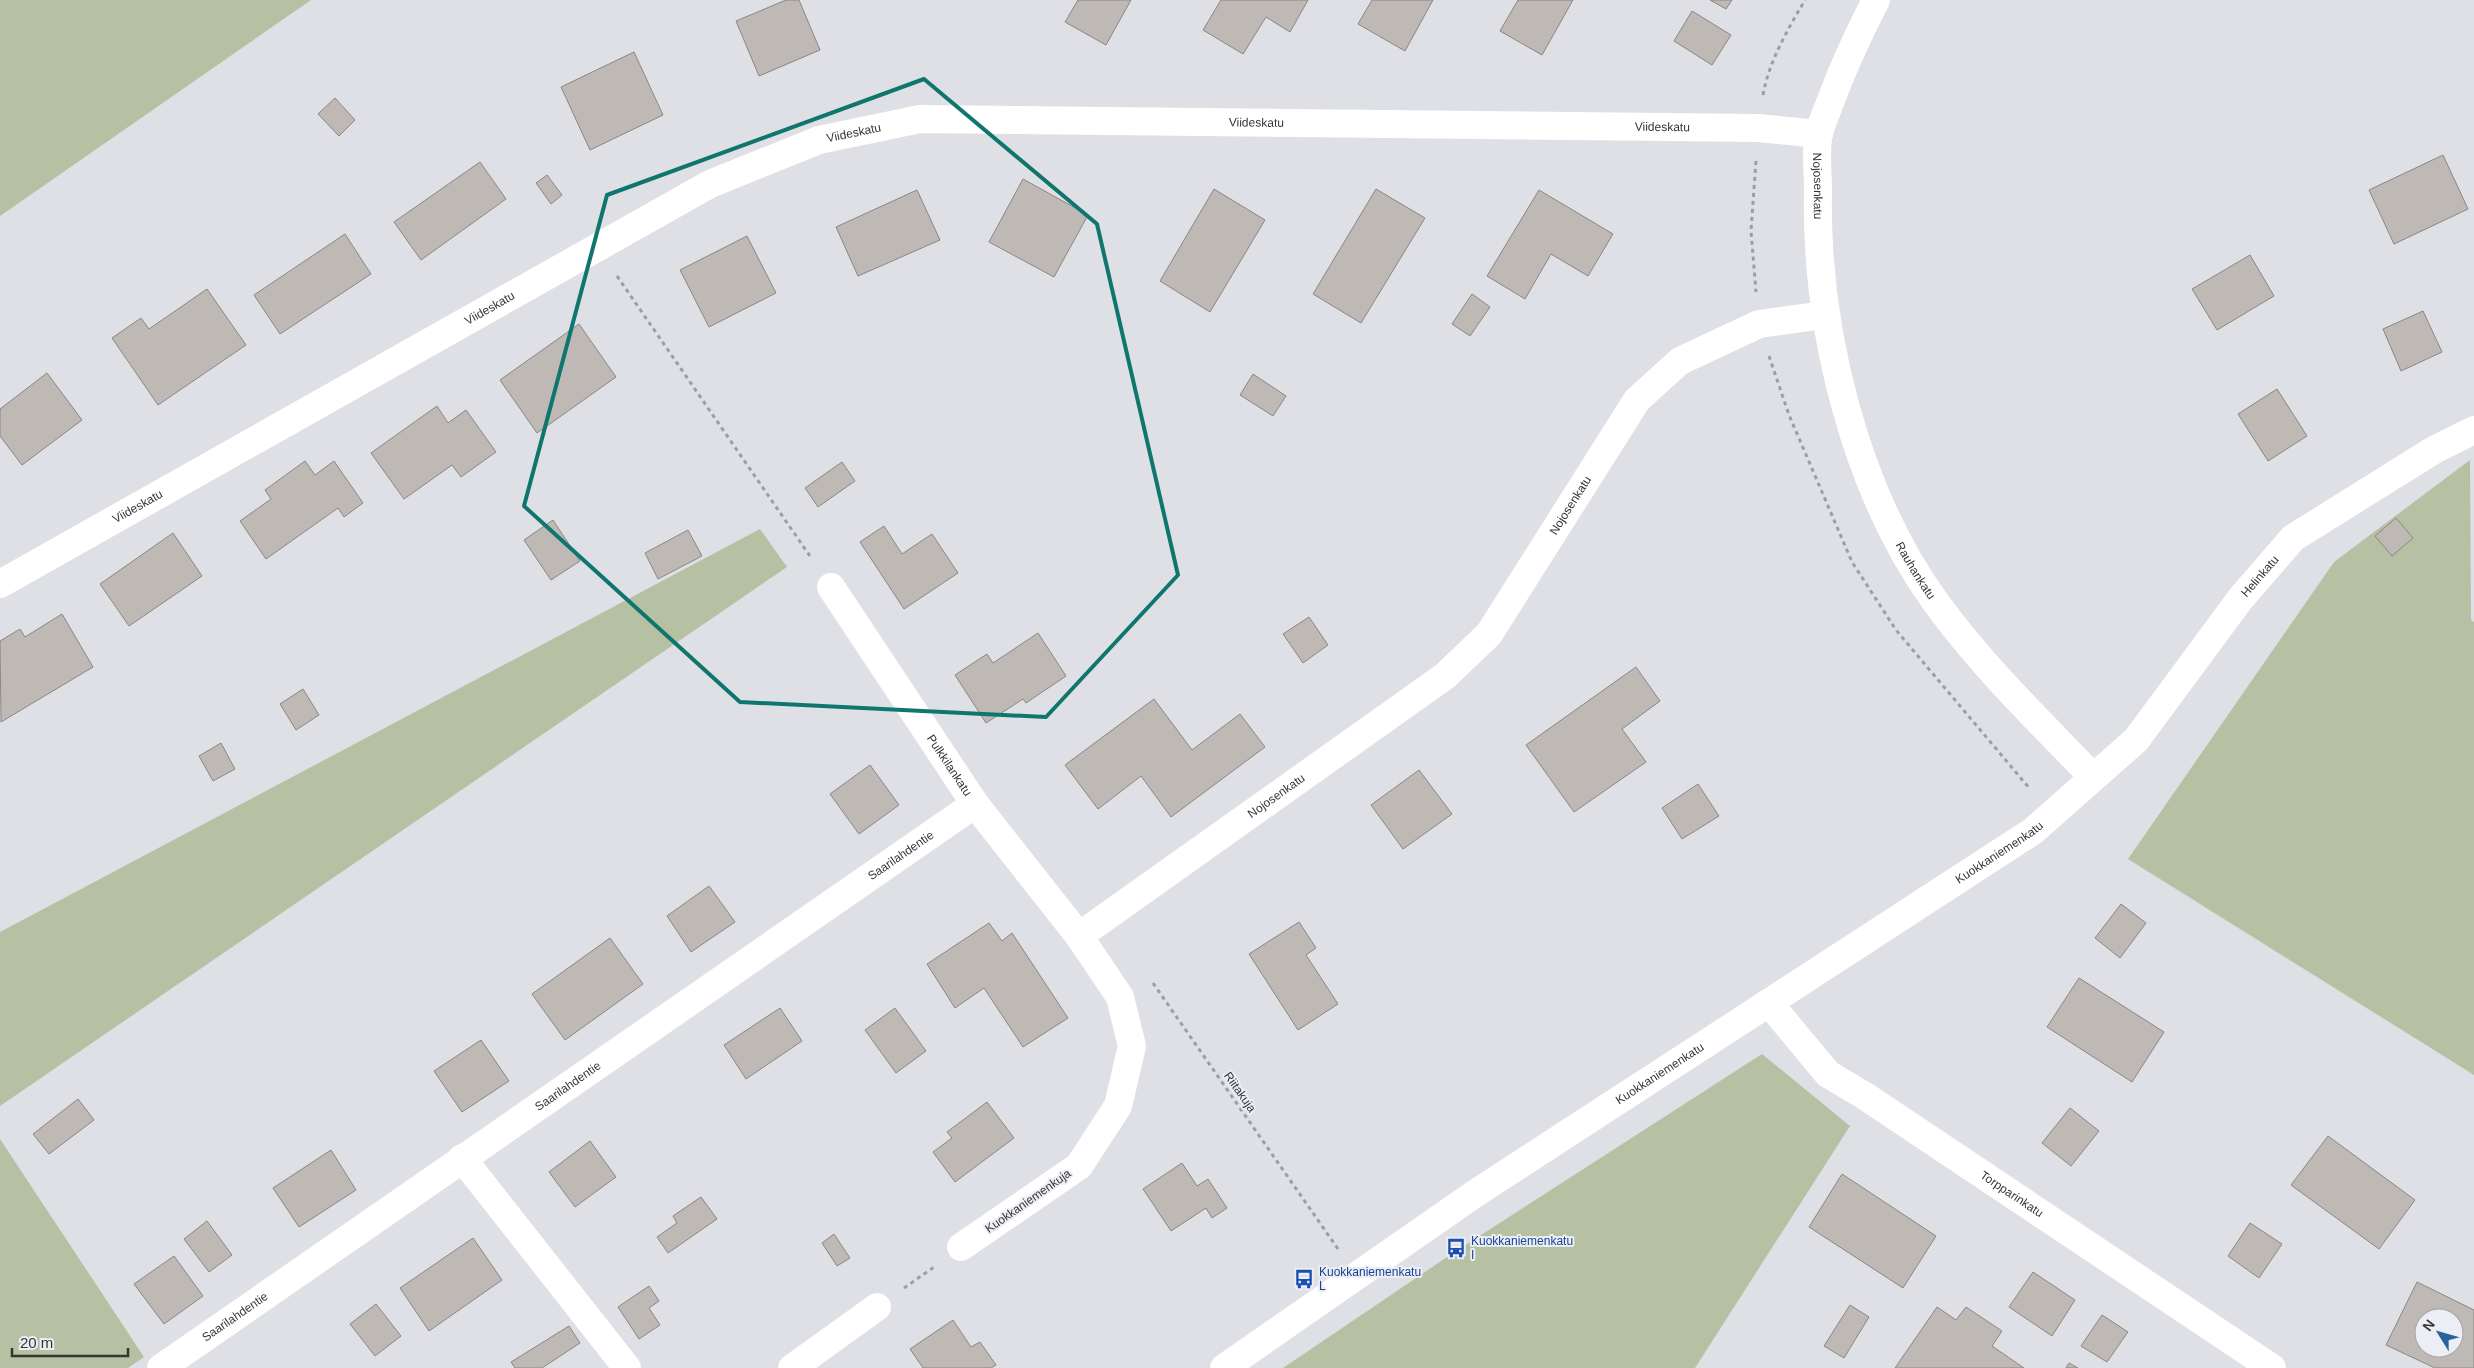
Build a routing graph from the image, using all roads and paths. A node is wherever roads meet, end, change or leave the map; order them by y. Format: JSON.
{"nodes":[{"id":1,"x":1876,"y":0,"type":"edge"},
{"id":2,"x":1819,"y":134,"type":"junction"},
{"id":3,"x":597,"y":247,"type":"junction"},
{"id":4,"x":1824,"y":315,"type":"junction"},
{"id":5,"x":2474,"y":430,"type":"edge"},
{"id":6,"x":0,"y":584,"type":"edge"},
{"id":7,"x":831,"y":586,"type":"joint"},
{"id":8,"x":2093,"y":777,"type":"junction"},
{"id":9,"x":975,"y":804,"type":"junction"},
{"id":10,"x":1079,"y":936,"type":"junction"},
{"id":11,"x":1153,"y":982,"type":"dead end"},
{"id":12,"x":1770,"y":1003,"type":"junction"},
{"id":13,"x":462,"y":1158,"type":"junction"},
{"id":14,"x":961,"y":1247,"type":"joint"},
{"id":15,"x":1357,"y":1276,"type":"junction"},
{"id":16,"x":877,"y":1307,"type":"joint"},
{"id":17,"x":161,"y":1368,"type":"edge"},
{"id":18,"x":627,"y":1368,"type":"edge"},
{"id":19,"x":792,"y":1368,"type":"edge"},
{"id":20,"x":1224,"y":1368,"type":"edge"},
{"id":21,"x":2272,"y":1368,"type":"edge"}],
"edges":[{"from":1,"to":2,"type":"street","name":"Nojosenkatu"},
{"from":2,"to":3,"type":"street","name":"Viideskatu"},
{"from":2,"to":4,"type":"street","name":"Nojosenkatu"},
{"from":3,"to":6,"type":"street","name":"Viideskatu"},
{"from":3,"to":7,"type":"path"},
{"from":4,"to":8,"type":"street","name":"Rauhankatu"},
{"from":4,"to":10,"type":"street","name":"Nojosenkatu"},
{"from":5,"to":8,"type":"street","name":"Helinkatu"},
{"from":7,"to":9,"type":"street","name":"Pulkkilankatu"},
{"from":8,"to":12,"type":"street","name":"Kuokkaniemenkatu"},
{"from":9,"to":10,"type":"street","name":"Pulkkilankatu"},
{"from":9,"to":13,"type":"street","name":"Saarilahdentie"},
{"from":10,"to":14,"type":"street","name":"Kuokkaniemenkuja"},
{"from":11,"to":15,"type":"path","name":"Riitakuja"},
{"from":12,"to":15,"type":"street","name":"Kuokkaniemenkatu"},
{"from":12,"to":21,"type":"street","name":"Torpparinkatu"},
{"from":13,"to":17,"type":"street","name":"Saarilahdentie"},
{"from":13,"to":18,"type":"street"},
{"from":14,"to":16,"type":"path"},
{"from":15,"to":20,"type":"street","name":"Kuokkaniemenkatu"},
{"from":16,"to":19,"type":"street"}]}
